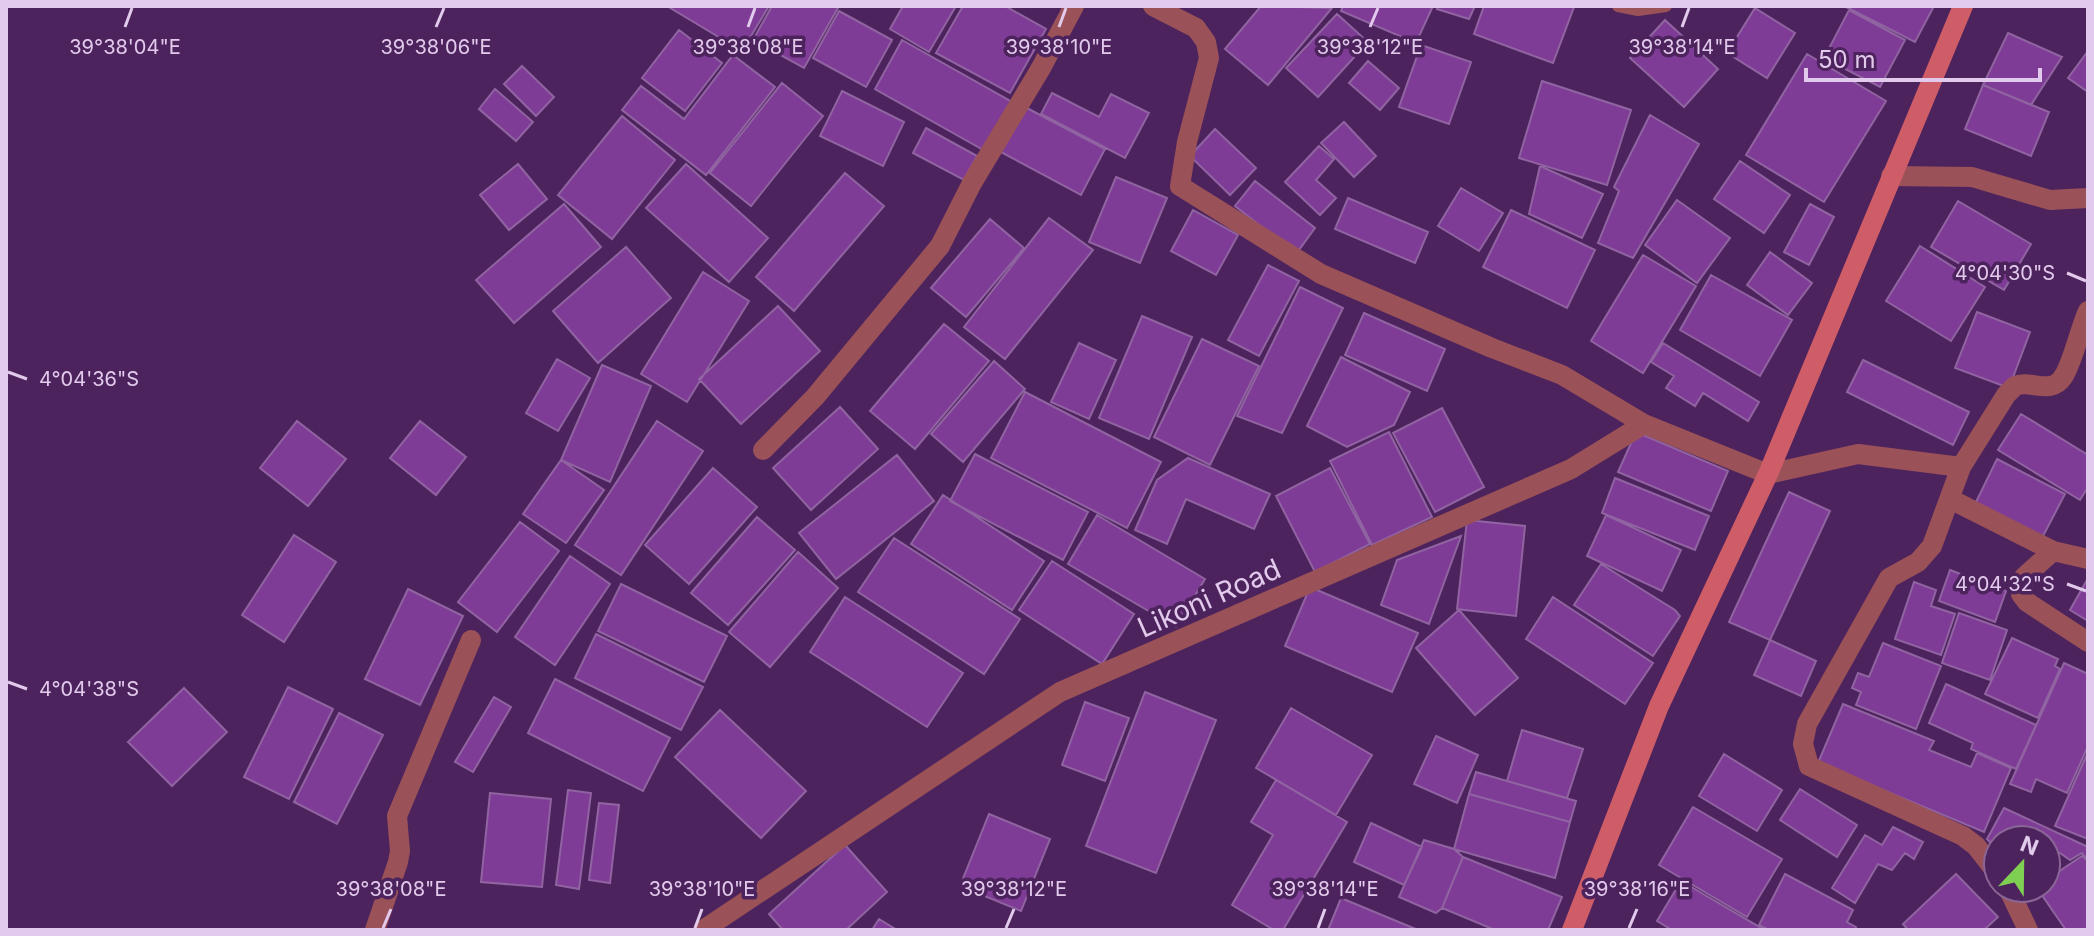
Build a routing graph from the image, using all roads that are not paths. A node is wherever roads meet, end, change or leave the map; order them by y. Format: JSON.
{"nodes":[{"id":1,"x":1074,"y":6,"type":"edge"},
{"id":2,"x":1153,"y":6,"type":"edge"},
{"id":3,"x":1618,"y":6,"type":"edge"},
{"id":4,"x":1666,"y":6,"type":"edge"},
{"id":5,"x":1963,"y":6,"type":"edge"},
{"id":6,"x":1891,"y":176,"type":"junction"},
{"id":7,"x":2088,"y":198,"type":"edge"},
{"id":8,"x":2088,"y":311,"type":"edge"},
{"id":9,"x":1644,"y":424,"type":"junction"},
{"id":10,"x":763,"y":450,"type":"dead end"},
{"id":11,"x":1961,"y":467,"type":"junction"},
{"id":12,"x":1768,"y":474,"type":"junction"},
{"id":13,"x":1950,"y":499,"type":"junction"},
{"id":14,"x":2053,"y":551,"type":"junction"},
{"id":15,"x":2088,"y":559,"type":"edge"},
{"id":16,"x":471,"y":640,"type":"dead end"},
{"id":17,"x":2088,"y":642,"type":"edge"},
{"id":18,"x":1982,"y":854,"type":"edge"},
{"id":19,"x":2016,"y":904,"type":"edge"},
{"id":20,"x":375,"y":930,"type":"edge"},
{"id":21,"x":703,"y":930,"type":"edge"},
{"id":22,"x":1572,"y":930,"type":"edge"},
{"id":23,"x":2028,"y":930,"type":"edge"}],
"edges":[{"from":1,"to":10,"type":"street"},
{"from":2,"to":9,"type":"street"},
{"from":3,"to":4,"type":"lane"},
{"from":5,"to":6,"type":"street"},
{"from":6,"to":7,"type":"street"},
{"from":6,"to":12,"type":"street"},
{"from":8,"to":11,"type":"street"},
{"from":9,"to":12,"type":"street"},
{"from":9,"to":21,"type":"street","name":"Likoni Road"},
{"from":11,"to":12,"type":"street"},
{"from":11,"to":13,"type":"street"},
{"from":12,"to":22,"type":"street"},
{"from":13,"to":14,"type":"street"},
{"from":13,"to":18,"type":"street"},
{"from":14,"to":15,"type":"street"},
{"from":14,"to":17,"type":"street"},
{"from":16,"to":20,"type":"street"},
{"from":19,"to":23,"type":"street"}]}
